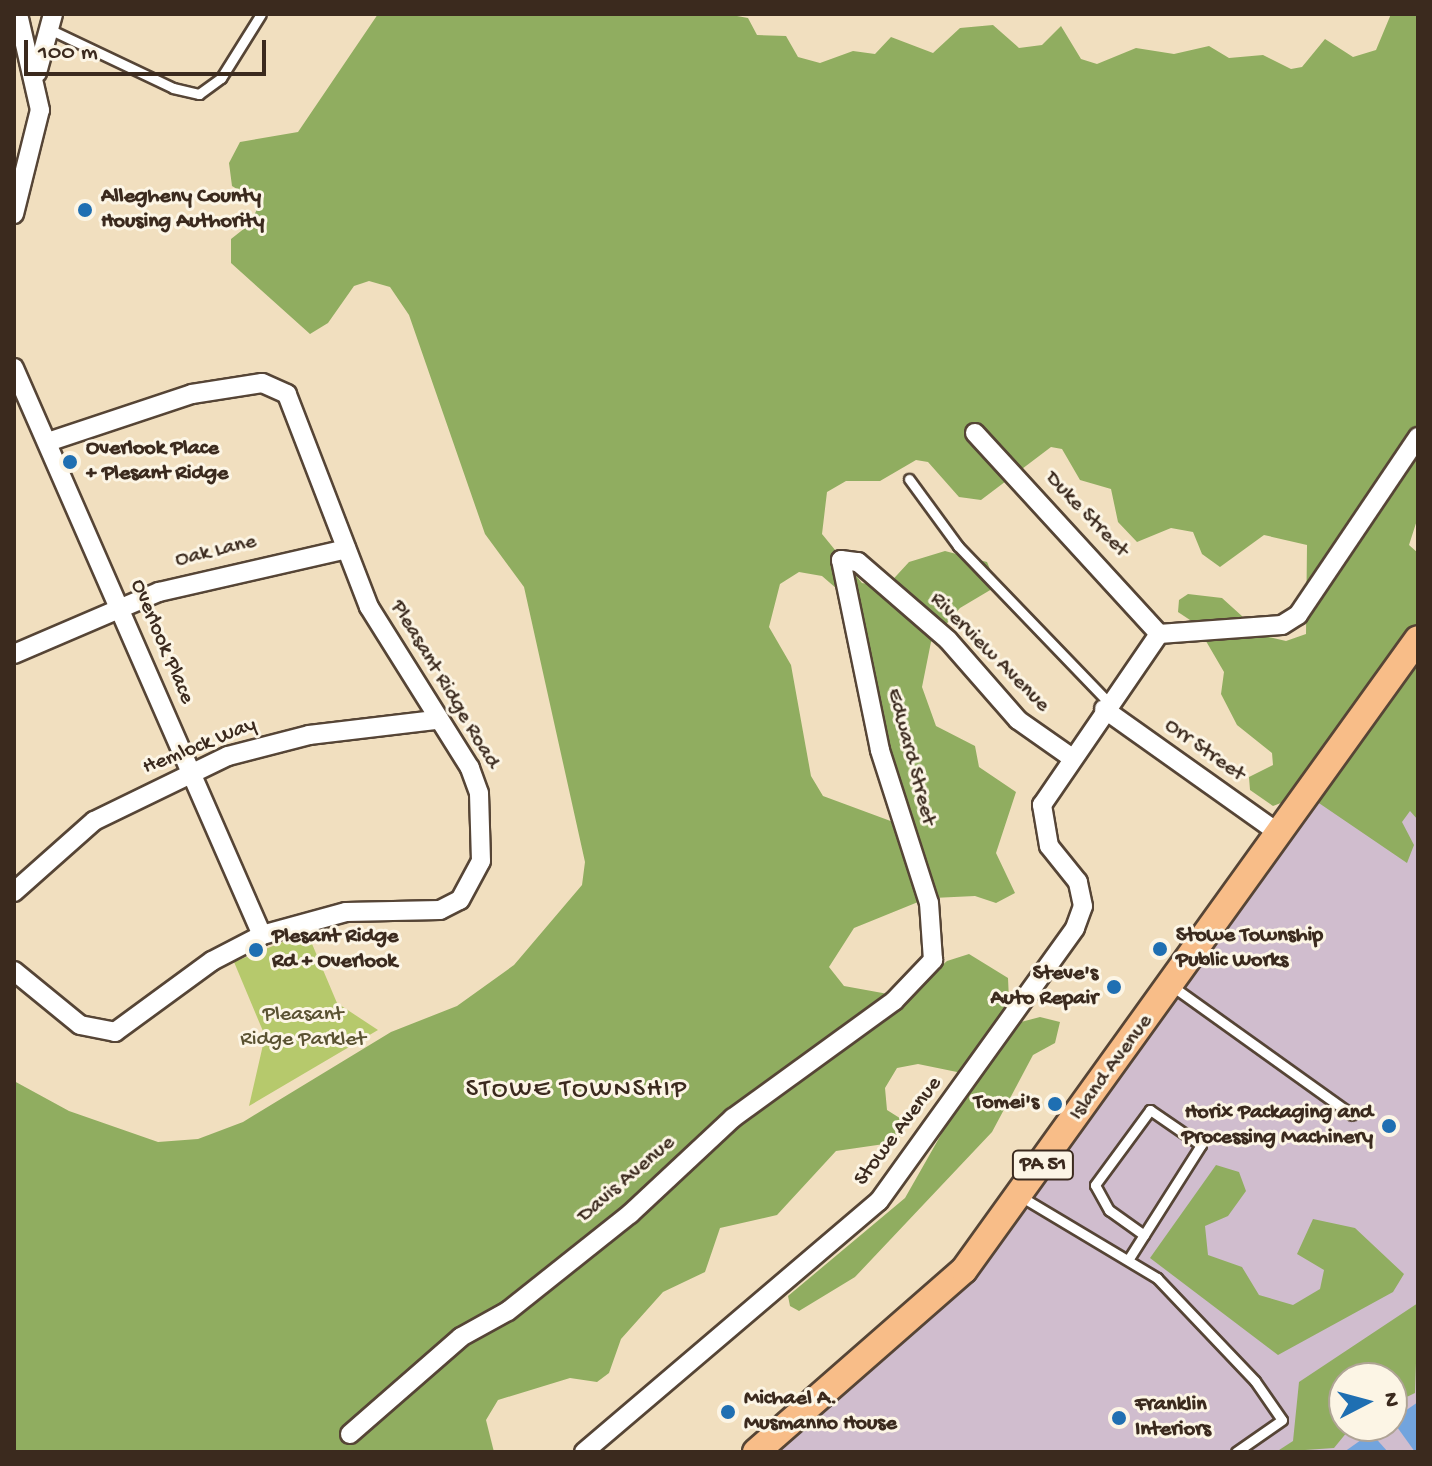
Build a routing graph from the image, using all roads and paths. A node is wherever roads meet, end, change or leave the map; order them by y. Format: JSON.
{"nodes":[{"id":1,"x":18,"y":14,"type":"edge"},
{"id":2,"x":261,"y":14,"type":"edge"},
{"id":3,"x":51,"y":21,"type":"edge"},
{"id":4,"x":37,"y":73,"type":"junction"},
{"id":5,"x":14,"y":214,"type":"edge"},
{"id":6,"x":14,"y":368,"type":"edge"},
{"id":7,"x":975,"y":433,"type":"dead end"},
{"id":8,"x":1418,"y":437,"type":"edge"},
{"id":9,"x":48,"y":442,"type":"junction"},
{"id":10,"x":909,"y":479,"type":"dead end"},
{"id":11,"x":346,"y":549,"type":"junction"},
{"id":12,"x":837,"y":565,"type":"joint"},
{"id":13,"x":119,"y":606,"type":"junction"},
{"id":14,"x":1159,"y":634,"type":"junction"},
{"id":15,"x":1418,"y":639,"type":"edge"},
{"id":16,"x":14,"y":654,"type":"edge"},
{"id":17,"x":1106,"y":706,"type":"junction"},
{"id":18,"x":435,"y":720,"type":"junction"},
{"id":19,"x":1072,"y":758,"type":"junction"},
{"id":20,"x":191,"y":772,"type":"junction"},
{"id":21,"x":1277,"y":832,"type":"junction"},
{"id":22,"x":14,"y":892,"type":"edge"},
{"id":23,"x":262,"y":935,"type":"junction"},
{"id":24,"x":933,"y":960,"type":"joint"},
{"id":25,"x":14,"y":971,"type":"edge"},
{"id":26,"x":1172,"y":986,"type":"junction"},
{"id":27,"x":1352,"y":1115,"type":"dead end"},
{"id":28,"x":1020,"y":1196,"type":"junction"},
{"id":29,"x":1144,"y":1235,"type":"junction"},
{"id":30,"x":1128,"y":1260,"type":"junction"},
{"id":31,"x":350,"y":1434,"type":"dead end"},
{"id":32,"x":584,"y":1452,"type":"edge"},
{"id":33,"x":756,"y":1452,"type":"edge"},
{"id":34,"x":1236,"y":1452,"type":"edge"}],
"edges":[{"from":1,"to":4,"type":"street"},
{"from":2,"to":3,"type":"lane"},
{"from":3,"to":4,"type":"street"},
{"from":4,"to":5,"type":"street"},
{"from":6,"to":9,"type":"street","name":"Overlook Place"},
{"from":7,"to":14,"type":"street","name":"Duke Street"},
{"from":8,"to":14,"type":"street"},
{"from":9,"to":11,"type":"street","name":"Pleasant Ridge Road"},
{"from":9,"to":13,"type":"street","name":"Overlook Place"},
{"from":10,"to":17,"type":"lane"},
{"from":11,"to":13,"type":"street","name":"Oak Lane"},
{"from":11,"to":18,"type":"street","name":"Pleasant Ridge Road"},
{"from":12,"to":19,"type":"street","name":"Riverview Avenue"},
{"from":12,"to":24,"type":"street","name":"Edward Street"},
{"from":13,"to":16,"type":"street","name":"Oak Lane"},
{"from":13,"to":20,"type":"street","name":"Overlook Place"},
{"from":14,"to":17,"type":"street"},
{"from":15,"to":21,"type":"main road","name":"Island Avenue","number":"PA 51"},
{"from":17,"to":19,"type":"street"},
{"from":17,"to":21,"type":"street","name":"Orr Street"},
{"from":18,"to":20,"type":"street","name":"Hemlock Way"},
{"from":18,"to":23,"type":"street","name":"Pleasant Ridge Road"},
{"from":19,"to":32,"type":"street","name":"Stowe Avenue"},
{"from":20,"to":22,"type":"street","name":"Hemlock Way"},
{"from":20,"to":23,"type":"street","name":"Overlook Place"},
{"from":21,"to":26,"type":"main road","name":"Island Avenue","number":"PA 51"},
{"from":23,"to":25,"type":"street","name":"Pleasant Ridge Road"},
{"from":24,"to":31,"type":"street","name":"Davis Avenue"},
{"from":26,"to":27,"type":"lane"},
{"from":26,"to":28,"type":"main road","name":"Island Avenue","number":"PA 51"},
{"from":28,"to":30,"type":"lane"},
{"from":28,"to":33,"type":"main road","name":"Island Avenue","number":"PA 51"},
{"from":29,"to":29,"type":"lane"},
{"from":29,"to":30,"type":"lane"},
{"from":30,"to":34,"type":"lane"}]}
